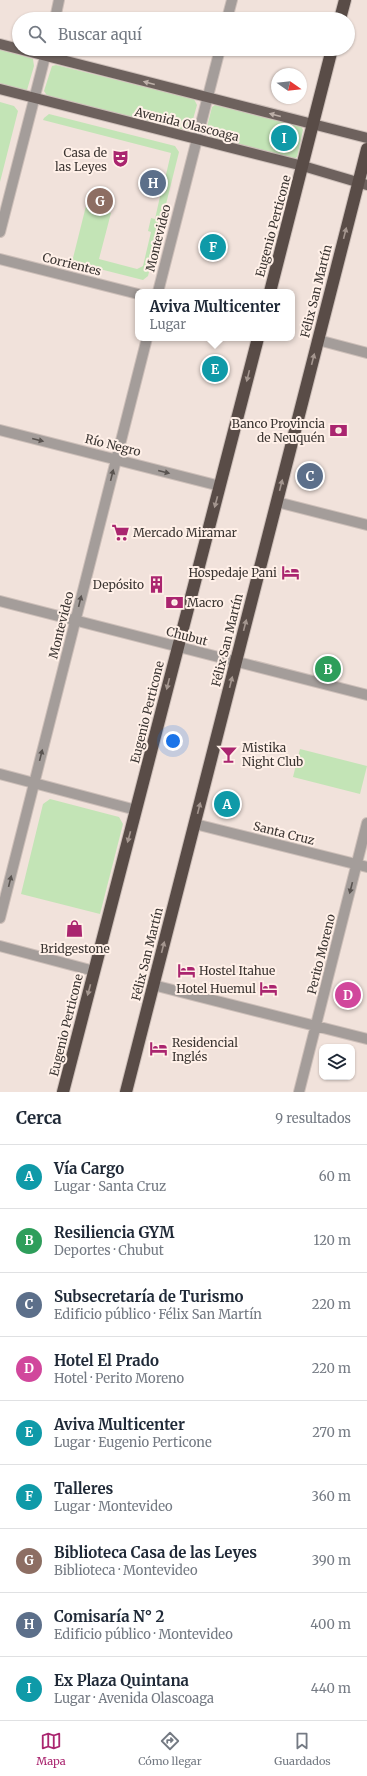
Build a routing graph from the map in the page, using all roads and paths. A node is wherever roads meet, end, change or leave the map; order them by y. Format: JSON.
{"nodes":[{"id":1,"x":60,"y":0,"type":"edge"},
{"id":2,"x":232,"y":0,"type":"edge"},
{"id":3,"x":345,"y":0,"type":"edge"},
{"id":4,"x":56,"y":12,"type":"edge"},
{"id":5,"x":229,"y":12,"type":"edge"},
{"id":6,"x":342,"y":12,"type":"edge"},
{"id":7,"x":0,"y":44,"type":"edge"},
{"id":8,"x":12,"y":46,"type":"edge"},
{"id":9,"x":45,"y":56,"type":"edge"},
{"id":10,"x":57,"y":56,"type":"edge"},
{"id":11,"x":218,"y":56,"type":"edge"},
{"id":12,"x":330,"y":56,"type":"edge"},
{"id":13,"x":0,"y":89,"type":"edge"},
{"id":14,"x":34,"y":98,"type":"junction"},
{"id":15,"x":207,"y":98,"type":"junction"},
{"id":16,"x":312,"y":125,"type":"junction"},
{"id":17,"x":367,"y":138,"type":"edge"},
{"id":18,"x":197,"y":139,"type":"junction"},
{"id":19,"x":367,"y":148,"type":"edge"},
{"id":20,"x":303,"y":166,"type":"junction"},
{"id":21,"x":363,"y":184,"type":"edge"},
{"id":22,"x":0,"y":232,"type":"edge"},
{"id":23,"x":0,"y":259,"type":"edge"},
{"id":24,"x":159,"y":289,"type":"edge"},
{"id":25,"x":271,"y":289,"type":"edge"},
{"id":26,"x":135,"y":293,"type":"edge"},
{"id":27,"x":318,"y":340,"type":"junction"},
{"id":28,"x":146,"y":341,"type":"edge"},
{"id":29,"x":257,"y":341,"type":"edge"},
{"id":30,"x":367,"y":353,"type":"edge"},
{"id":31,"x":0,"y":430,"type":"edge"},
{"id":32,"x":116,"y":460,"type":"junction"},
{"id":33,"x":220,"y":486,"type":"junction"},
{"id":34,"x":277,"y":502,"type":"junction"},
{"id":35,"x":367,"y":525,"type":"edge"},
{"id":36,"x":0,"y":602,"type":"edge"},
{"id":37,"x":75,"y":621,"type":"junction"},
{"id":38,"x":178,"y":647,"type":"junction"},
{"id":39,"x":236,"y":662,"type":"junction"},
{"id":40,"x":367,"y":695,"type":"edge"},
{"id":41,"x":0,"y":774,"type":"edge"},
{"id":42,"x":34,"y":783,"type":"junction"},
{"id":43,"x":136,"y":810,"type":"junction"},
{"id":44,"x":367,"y":823,"type":"edge"},
{"id":45,"x":195,"y":824,"type":"junction"},
{"id":46,"x":357,"y":864,"type":"junction"},
{"id":47,"x":367,"y":867,"type":"edge"},
{"id":48,"x":0,"y":918,"type":"edge"},
{"id":49,"x":0,"y":946,"type":"edge"},
{"id":50,"x":94,"y":971,"type":"junction"},
{"id":51,"x":154,"y":985,"type":"junction"},
{"id":52,"x":316,"y":1026,"type":"junction"},
{"id":53,"x":367,"y":1039,"type":"edge"},
{"id":54,"x":63,"y":1092,"type":"edge"},
{"id":55,"x":126,"y":1092,"type":"edge"},
{"id":56,"x":299,"y":1092,"type":"edge"}],
"edges":[{"from":1,"to":4,"type":"street"},
{"from":2,"to":5,"type":"street"},
{"from":3,"to":6,"type":"highway"},
{"from":7,"to":8,"type":"main road"},
{"from":9,"to":14,"type":"street"},
{"from":15,"to":10,"type":"main road","one_way":true},
{"from":11,"to":15,"type":"street","name":"Montevideo"},
{"from":12,"to":16,"type":"highway","name":"Eugenio Perticone"},
{"from":13,"to":14,"type":"main road","name":"Avenida Olascoaga"},
{"from":14,"to":18,"type":"main road","name":"Avenida Olascoaga"},
{"from":14,"to":22,"type":"street"},
{"from":16,"to":15,"type":"main road","one_way":true},
{"from":15,"to":18,"type":"street","name":"Montevideo"},
{"from":16,"to":17,"type":"main road"},
{"from":16,"to":20,"type":"highway","name":"Eugenio Perticone"},
{"from":18,"to":20,"type":"main road","name":"Avenida Olascoaga"},
{"from":18,"to":24,"type":"street","name":"Montevideo"},
{"from":19,"to":21,"type":"highway","name":"Félix San Martín"},
{"from":20,"to":21,"type":"main road","name":"Avenida Olascoaga"},
{"from":20,"to":25,"type":"highway","name":"Eugenio Perticone"},
{"from":27,"to":21,"type":"highway","name":"Félix San Martín","one_way":true},
{"from":23,"to":26,"type":"street","name":"Corrientes"},
{"from":27,"to":30,"type":"street"},
{"from":34,"to":27,"type":"highway","name":"Félix San Martín","one_way":true},
{"from":28,"to":32,"type":"street","name":"Montevideo"},
{"from":29,"to":33,"type":"highway","name":"Eugenio Perticone","one_way":true},
{"from":31,"to":32,"type":"street","name":"Río Negro","one_way":true},
{"from":32,"to":33,"type":"street","name":"Río Negro","one_way":true},
{"from":37,"to":32,"type":"street","name":"Montevideo","one_way":true},
{"from":33,"to":38,"type":"highway","name":"Eugenio Perticone","one_way":true},
{"from":34,"to":35,"type":"street"},
{"from":39,"to":34,"type":"highway","name":"Félix San Martín","one_way":true},
{"from":36,"to":37,"type":"street","name":"Chubut"},
{"from":37,"to":38,"type":"street","name":"Chubut"},
{"from":42,"to":37,"type":"street","name":"Montevideo","one_way":true},
{"from":38,"to":39,"type":"street","name":"Chubut"},
{"from":38,"to":43,"type":"highway","name":"Eugenio Perticone","one_way":true},
{"from":39,"to":40,"type":"street","name":"Chubut"},
{"from":45,"to":39,"type":"highway","name":"Félix San Martín","one_way":true},
{"from":41,"to":42,"type":"street"},
{"from":42,"to":43,"type":"street"},
{"from":48,"to":42,"type":"street","name":"Montevideo","one_way":true},
{"from":43,"to":50,"type":"highway","name":"Eugenio Perticone","one_way":true},
{"from":44,"to":46,"type":"street","name":"Perito Moreno"},
{"from":45,"to":46,"type":"street","name":"Santa Cruz"},
{"from":51,"to":45,"type":"highway","name":"Félix San Martín","one_way":true},
{"from":46,"to":47,"type":"street","name":"Santa Cruz"},
{"from":46,"to":52,"type":"street","name":"Perito Moreno","one_way":true},
{"from":49,"to":50,"type":"street"},
{"from":50,"to":54,"type":"highway","name":"Eugenio Perticone","one_way":true},
{"from":51,"to":52,"type":"street"},
{"from":51,"to":55,"type":"highway","name":"Félix San Martín"},
{"from":52,"to":53,"type":"street"},
{"from":52,"to":56,"type":"street","name":"Perito Moreno"}]}
